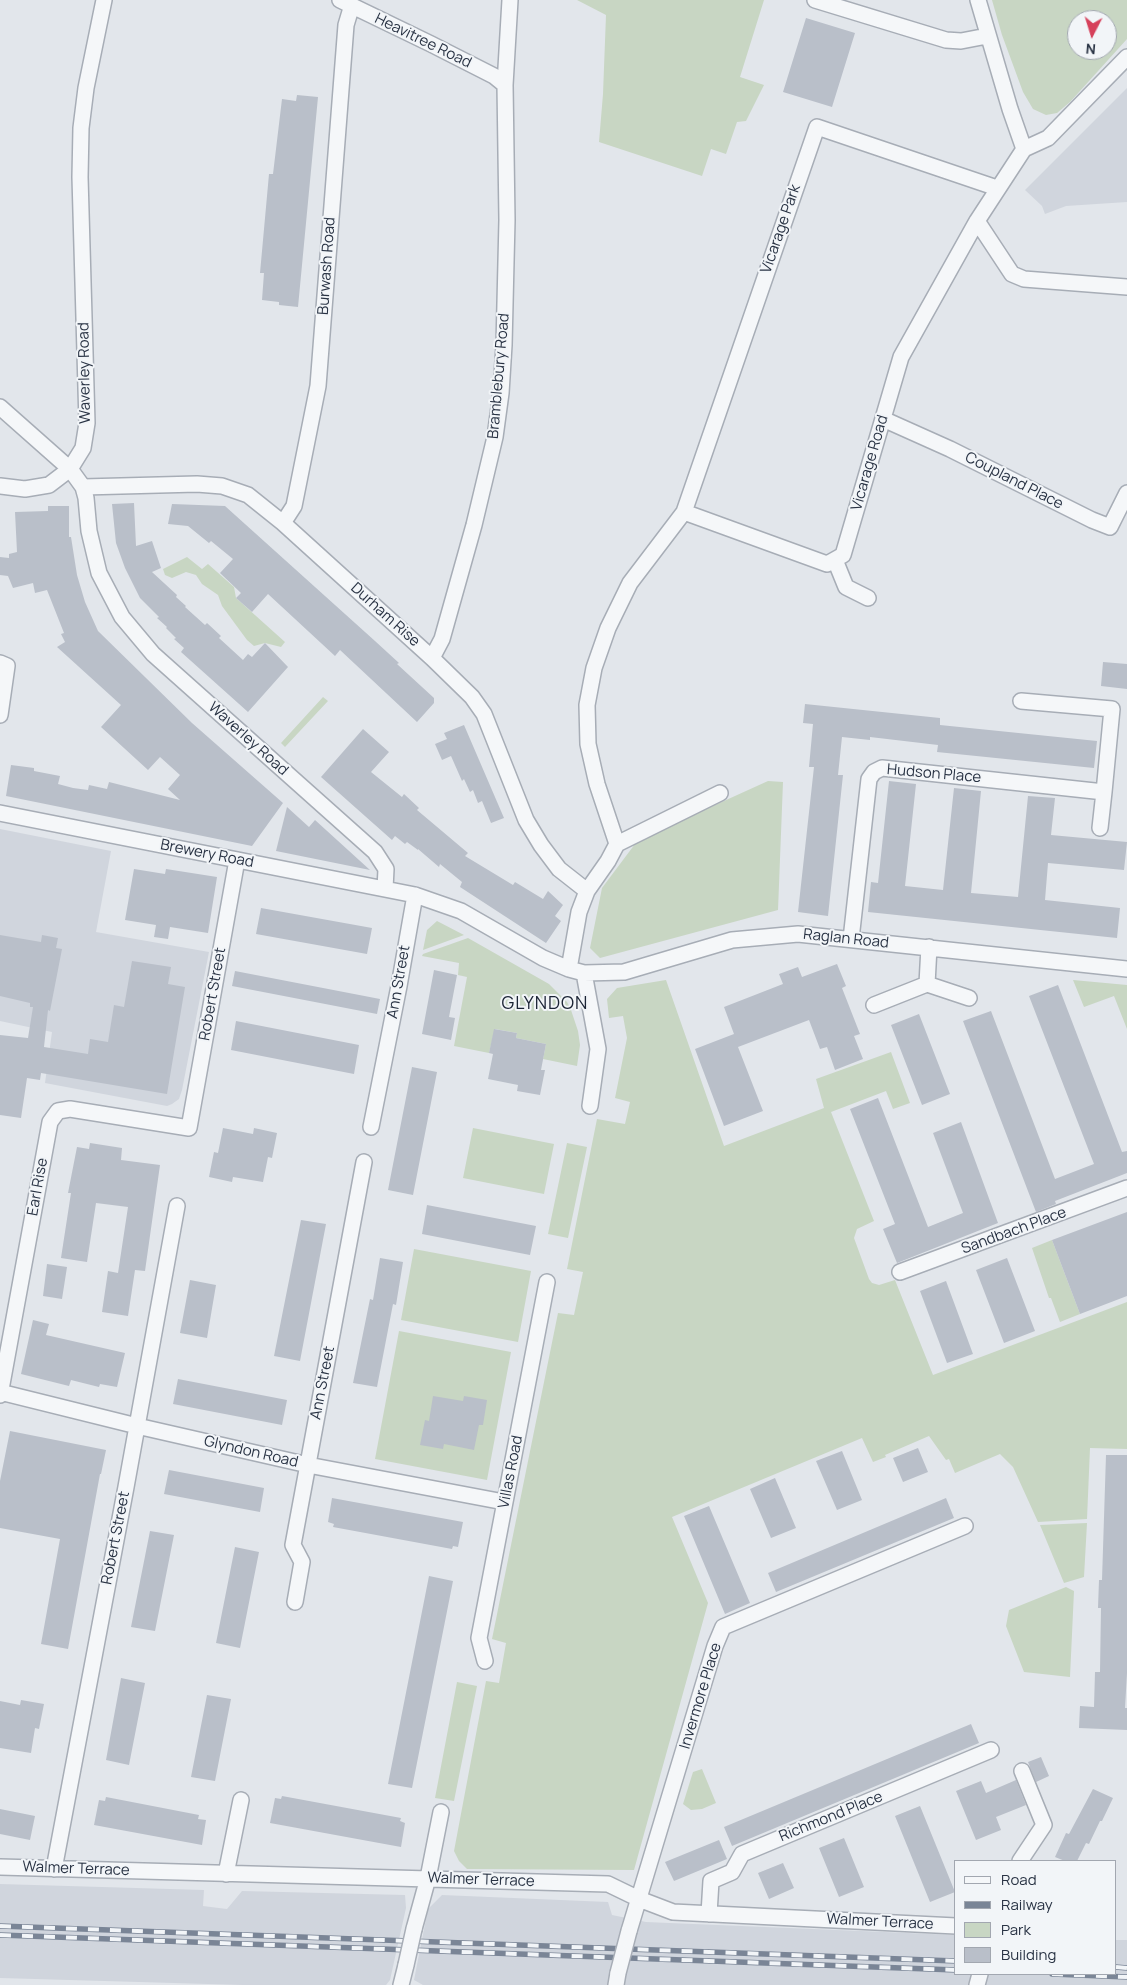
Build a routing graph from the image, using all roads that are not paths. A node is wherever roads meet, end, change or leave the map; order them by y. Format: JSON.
{"nodes":[{"id":1,"x":104,"y":0,"type":"edge"},
{"id":2,"x":510,"y":0,"type":"edge"},
{"id":3,"x":815,"y":0,"type":"edge"},
{"id":4,"x":978,"y":0,"type":"edge"},
{"id":5,"x":346,"y":3,"type":"edge"},
{"id":6,"x":987,"y":36,"type":"junction"},
{"id":7,"x":1127,"y":57,"type":"edge"},
{"id":8,"x":505,"y":85,"type":"junction"},
{"id":9,"x":1024,"y":149,"type":"junction"},
{"id":10,"x":998,"y":188,"type":"junction"},
{"id":11,"x":977,"y":221,"type":"junction"},
{"id":12,"x":1127,"y":287,"type":"edge"},
{"id":13,"x":0,"y":407,"type":"edge"},
{"id":14,"x":883,"y":419,"type":"junction"},
{"id":15,"x":70,"y":469,"type":"junction"},
{"id":16,"x":0,"y":486,"type":"edge"},
{"id":17,"x":83,"y":487,"type":"junction"},
{"id":18,"x":1127,"y":493,"type":"edge"},
{"id":19,"x":684,"y":512,"type":"junction"},
{"id":20,"x":283,"y":523,"type":"junction"},
{"id":21,"x":835,"y":560,"type":"junction"},
{"id":22,"x":868,"y":598,"type":"dead end"},
{"id":23,"x":432,"y":658,"type":"junction"},
{"id":24,"x":0,"y":663,"type":"edge"},
{"id":25,"x":1020,"y":701,"type":"dead end"},
{"id":26,"x":0,"y":714,"type":"edge"},
{"id":27,"x":1104,"y":792,"type":"junction"},
{"id":28,"x":720,"y":793,"type":"dead end"},
{"id":29,"x":0,"y":813,"type":"edge"},
{"id":30,"x":1100,"y":828,"type":"dead end"},
{"id":31,"x":617,"y":844,"type":"junction"},
{"id":32,"x":237,"y":860,"type":"junction"},
{"id":33,"x":385,"y":889,"type":"junction"},
{"id":34,"x":586,"y":891,"type":"junction"},
{"id":35,"x":415,"y":895,"type":"junction"},
{"id":36,"x":851,"y":939,"type":"junction"},
{"id":37,"x":929,"y":948,"type":"junction"},
{"id":38,"x":569,"y":969,"type":"junction"},
{"id":39,"x":1127,"y":969,"type":"edge"},
{"id":40,"x":584,"y":974,"type":"junction"},
{"id":41,"x":927,"y":984,"type":"junction"},
{"id":42,"x":969,"y":998,"type":"dead end"},
{"id":43,"x":874,"y":1005,"type":"dead end"},
{"id":44,"x":590,"y":1106,"type":"dead end"},
{"id":45,"x":371,"y":1127,"type":"dead end"},
{"id":46,"x":189,"y":1128,"type":"joint"},
{"id":47,"x":364,"y":1162,"type":"dead end"},
{"id":48,"x":1127,"y":1188,"type":"edge"},
{"id":49,"x":177,"y":1206,"type":"dead end"},
{"id":50,"x":900,"y":1272,"type":"dead end"},
{"id":51,"x":547,"y":1282,"type":"dead end"},
{"id":52,"x":0,"y":1393,"type":"edge"},
{"id":53,"x":137,"y":1426,"type":"junction"},
{"id":54,"x":308,"y":1465,"type":"junction"},
{"id":55,"x":504,"y":1502,"type":"junction"},
{"id":56,"x":965,"y":1526,"type":"dead end"},
{"id":57,"x":295,"y":1602,"type":"dead end"},
{"id":58,"x":485,"y":1661,"type":"dead end"},
{"id":59,"x":991,"y":1750,"type":"dead end"},
{"id":60,"x":1022,"y":1771,"type":"dead end"},
{"id":61,"x":241,"y":1800,"type":"dead end"},
{"id":62,"x":441,"y":1812,"type":"dead end"},
{"id":63,"x":1021,"y":1860,"type":"edge"},
{"id":64,"x":0,"y":1867,"type":"edge"},
{"id":65,"x":54,"y":1869,"type":"junction"},
{"id":66,"x":226,"y":1874,"type":"junction"},
{"id":67,"x":428,"y":1878,"type":"junction"},
{"id":68,"x":639,"y":1899,"type":"junction"},
{"id":69,"x":709,"y":1914,"type":"junction"},
{"id":70,"x":954,"y":1926,"type":"edge"},
{"id":71,"x":617,"y":1979,"type":"edge"},
{"id":72,"x":401,"y":1985,"type":"edge"}],
"edges":[{"from":1,"to":15,"type":"street","name":"Waverley Road"},
{"from":2,"to":8,"type":"street","name":"Bramblebury Road"},
{"from":3,"to":6,"type":"street"},
{"from":4,"to":6,"type":"street"},
{"from":5,"to":8,"type":"street","name":"Heavitree Road"},
{"from":5,"to":20,"type":"street","name":"Burwash Road"},
{"from":6,"to":9,"type":"street"},
{"from":7,"to":9,"type":"street"},
{"from":8,"to":23,"type":"street","name":"Bramblebury Road"},
{"from":9,"to":10,"type":"street","name":"Vicarage Road"},
{"from":10,"to":11,"type":"street","name":"Vicarage Road"},
{"from":10,"to":19,"type":"street","name":"Vicarage Park"},
{"from":11,"to":12,"type":"street"},
{"from":11,"to":14,"type":"street","name":"Vicarage Road"},
{"from":13,"to":15,"type":"street"},
{"from":14,"to":18,"type":"street","name":"Coupland Place"},
{"from":14,"to":21,"type":"street","name":"Vicarage Road"},
{"from":15,"to":16,"type":"street"},
{"from":15,"to":17,"type":"street","name":"Waverley Road"},
{"from":17,"to":20,"type":"street","name":"Durham Rise"},
{"from":17,"to":33,"type":"street","name":"Waverley Road"},
{"from":19,"to":21,"type":"street"},
{"from":19,"to":31,"type":"street"},
{"from":20,"to":23,"type":"street","name":"Durham Rise"},
{"from":21,"to":22,"type":"street"},
{"from":23,"to":34,"type":"street","name":"Durham Rise"},
{"from":24,"to":26,"type":"street"},
{"from":25,"to":27,"type":"street"},
{"from":27,"to":30,"type":"street"},
{"from":27,"to":36,"type":"street","name":"Hudson Place"},
{"from":28,"to":31,"type":"street"},
{"from":29,"to":32,"type":"street","name":"Brewery Road"},
{"from":31,"to":34,"type":"street"},
{"from":32,"to":33,"type":"street","name":"Brewery Road"},
{"from":32,"to":46,"type":"street","name":"Robert Street"},
{"from":33,"to":35,"type":"street","name":"Brewery Road"},
{"from":34,"to":38,"type":"street"},
{"from":35,"to":38,"type":"street"},
{"from":35,"to":45,"type":"street","name":"Ann Street"},
{"from":36,"to":37,"type":"street","name":"Raglan Road"},
{"from":36,"to":40,"type":"street","name":"Raglan Road"},
{"from":37,"to":39,"type":"street","name":"Raglan Road"},
{"from":37,"to":41,"type":"street"},
{"from":38,"to":40,"type":"street","name":"Raglan Road"},
{"from":40,"to":44,"type":"street"},
{"from":41,"to":42,"type":"street"},
{"from":41,"to":43,"type":"street"},
{"from":46,"to":52,"type":"street","name":"Earl Rise"},
{"from":47,"to":54,"type":"street","name":"Ann Street"},
{"from":48,"to":50,"type":"street","name":"Sandbach Place"},
{"from":49,"to":53,"type":"street","name":"Robert Street"},
{"from":51,"to":55,"type":"street","name":"Villas Road"},
{"from":52,"to":53,"type":"street","name":"Glyndon Road"},
{"from":53,"to":54,"type":"street","name":"Glyndon Road"},
{"from":53,"to":65,"type":"street","name":"Robert Street"},
{"from":54,"to":55,"type":"street","name":"Glyndon Road"},
{"from":54,"to":57,"type":"street","name":"Ann Street"},
{"from":55,"to":58,"type":"street","name":"Villas Road"},
{"from":56,"to":68,"type":"street","name":"Invermore Place"},
{"from":59,"to":69,"type":"street","name":"Richmond Place"},
{"from":60,"to":63,"type":"street"},
{"from":61,"to":66,"type":"street"},
{"from":62,"to":67,"type":"street"},
{"from":64,"to":65,"type":"street","name":"Walmer Terrace"},
{"from":65,"to":66,"type":"street","name":"Walmer Terrace"},
{"from":66,"to":67,"type":"street","name":"Walmer Terrace"},
{"from":67,"to":68,"type":"street","name":"Walmer Terrace"},
{"from":67,"to":72,"type":"street","bridge":true},
{"from":68,"to":69,"type":"street","name":"Walmer Terrace"},
{"from":68,"to":71,"type":"street","name":"Invermore Place","bridge":true},
{"from":69,"to":70,"type":"street","name":"Walmer Terrace"}]}
